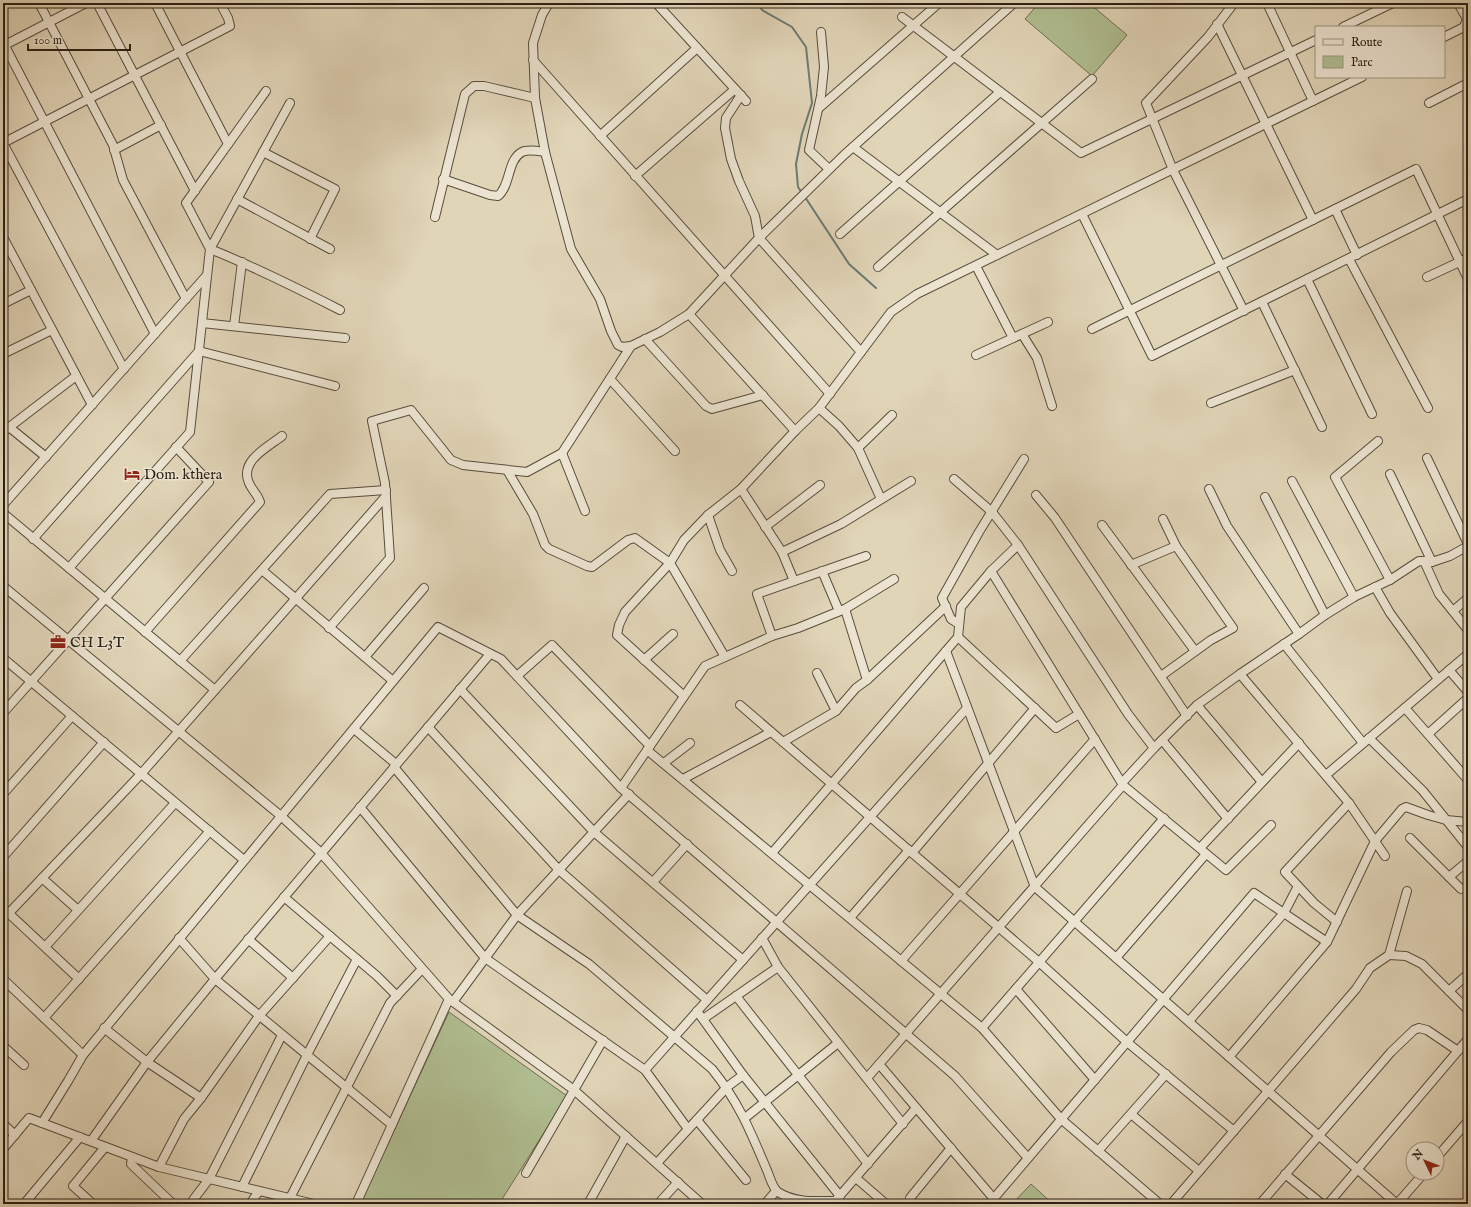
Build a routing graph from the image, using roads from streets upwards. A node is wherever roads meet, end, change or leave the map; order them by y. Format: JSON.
{"nodes":[{"id":1,"x":39,"y":3,"type":"edge"},
{"id":2,"x":86,"y":3,"type":"edge"},
{"id":3,"x":97,"y":3,"type":"edge"},
{"id":4,"x":156,"y":3,"type":"edge"},
{"id":5,"x":220,"y":3,"type":"edge"},
{"id":6,"x":656,"y":3,"type":"edge"},
{"id":7,"x":939,"y":3,"type":"edge"},
{"id":8,"x":1014,"y":3,"type":"edge"},
{"id":9,"x":1234,"y":3,"type":"edge"},
{"id":10,"x":1277,"y":3,"type":"edge"},
{"id":11,"x":1393,"y":3,"type":"edge"},
{"id":12,"x":1458,"y":3,"type":"edge"},
{"id":13,"x":547,"y":4,"type":"edge"},
{"id":14,"x":1268,"y":5,"type":"edge"},
{"id":15,"x":902,"y":17,"type":"dead end"},
{"id":16,"x":49,"y":22,"type":"junction"},
{"id":17,"x":1218,"y":24,"type":"junction"},
{"id":18,"x":913,"y":26,"type":"junction"},
{"id":19,"x":1345,"y":26,"type":"edge"},
{"id":20,"x":1466,"y":28,"type":"edge"},
{"id":21,"x":821,"y":32,"type":"dead end"},
{"id":22,"x":1445,"y":37,"type":"edge"},
{"id":23,"x":1315,"y":40,"type":"edge"},
{"id":24,"x":4,"y":44,"type":"edge"},
{"id":25,"x":697,"y":48,"type":"junction"},
{"id":26,"x":181,"y":52,"type":"junction"},
{"id":27,"x":1290,"y":52,"type":"junction"},
{"id":28,"x":954,"y":57,"type":"junction"},
{"id":29,"x":533,"y":60,"type":"junction"},
{"id":30,"x":135,"y":75,"type":"junction"},
{"id":31,"x":1242,"y":75,"type":"junction"},
{"id":32,"x":1360,"y":78,"type":"edge"},
{"id":33,"x":1092,"y":79,"type":"dead end"},
{"id":34,"x":1468,"y":83,"type":"edge"},
{"id":35,"x":735,"y":89,"type":"junction"},
{"id":36,"x":266,"y":91,"type":"dead end"},
{"id":37,"x":1000,"y":92,"type":"junction"},
{"id":38,"x":535,"y":98,"type":"junction"},
{"id":39,"x":89,"y":99,"type":"junction"},
{"id":40,"x":1313,"y":101,"type":"junction"},
{"id":41,"x":290,"y":102,"type":"dead end"},
{"id":42,"x":1429,"y":103,"type":"dead end"},
{"id":43,"x":819,"y":108,"type":"junction"},
{"id":44,"x":1153,"y":118,"type":"junction"},
{"id":45,"x":45,"y":122,"type":"junction"},
{"id":46,"x":1042,"y":123,"type":"junction"},
{"id":47,"x":1266,"y":124,"type":"junction"},
{"id":48,"x":161,"y":125,"type":"junction"},
{"id":49,"x":600,"y":136,"type":"junction"},
{"id":50,"x":228,"y":144,"type":"junction"},
{"id":51,"x":853,"y":147,"type":"junction"},
{"id":52,"x":114,"y":150,"type":"junction"},
{"id":53,"x":263,"y":152,"type":"junction"},
{"id":54,"x":545,"y":152,"type":"junction"},
{"id":55,"x":829,"y":169,"type":"junction"},
{"id":56,"x":1173,"y":170,"type":"junction"},
{"id":57,"x":635,"y":176,"type":"junction"},
{"id":58,"x":443,"y":179,"type":"junction"},
{"id":59,"x":899,"y":182,"type":"junction"},
{"id":60,"x":195,"y":191,"type":"junction"},
{"id":61,"x":238,"y":199,"type":"junction"},
{"id":62,"x":1468,"y":199,"type":"edge"},
{"id":63,"x":1335,"y":209,"type":"junction"},
{"id":64,"x":940,"y":212,"type":"junction"},
{"id":65,"x":1082,"y":214,"type":"junction"},
{"id":66,"x":1437,"y":215,"type":"junction"},
{"id":67,"x":435,"y":217,"type":"dead end"},
{"id":68,"x":1313,"y":220,"type":"junction"},
{"id":69,"x":840,"y":234,"type":"dead end"},
{"id":70,"x":3,"y":237,"type":"edge"},
{"id":71,"x":759,"y":238,"type":"junction"},
{"id":72,"x":310,"y":239,"type":"junction"},
{"id":73,"x":210,"y":249,"type":"junction"},
{"id":74,"x":330,"y":249,"type":"dead end"},
{"id":75,"x":6,"y":252,"type":"edge"},
{"id":76,"x":997,"y":255,"type":"junction"},
{"id":77,"x":1357,"y":255,"type":"junction"},
{"id":78,"x":1468,"y":258,"type":"edge"},
{"id":79,"x":1349,"y":259,"type":"junction"},
{"id":80,"x":242,"y":262,"type":"junction"},
{"id":81,"x":1460,"y":262,"type":"junction"},
{"id":82,"x":1221,"y":265,"type":"junction"},
{"id":83,"x":976,"y":266,"type":"junction"},
{"id":84,"x":878,"y":267,"type":"dead end"},
{"id":85,"x":208,"y":275,"type":"junction"},
{"id":86,"x":724,"y":276,"type":"junction"},
{"id":87,"x":1427,"y":277,"type":"dead end"},
{"id":88,"x":1307,"y":279,"type":"junction"},
{"id":89,"x":1468,"y":279,"type":"edge"},
{"id":90,"x":31,"y":290,"type":"junction"},
{"id":91,"x":186,"y":299,"type":"junction"},
{"id":92,"x":1262,"y":302,"type":"junction"},
{"id":93,"x":3,"y":304,"type":"edge"},
{"id":94,"x":340,"y":310,"type":"dead end"},
{"id":95,"x":1130,"y":310,"type":"junction"},
{"id":96,"x":1244,"y":311,"type":"junction"},
{"id":97,"x":689,"y":314,"type":"junction"},
{"id":98,"x":1048,"y":322,"type":"dead end"},
{"id":99,"x":202,"y":323,"type":"junction"},
{"id":100,"x":234,"y":326,"type":"junction"},
{"id":101,"x":1092,"y":329,"type":"dead end"},
{"id":102,"x":52,"y":330,"type":"junction"},
{"id":103,"x":155,"y":334,"type":"junction"},
{"id":104,"x":1022,"y":334,"type":"junction"},
{"id":105,"x":345,"y":338,"type":"dead end"},
{"id":106,"x":1013,"y":338,"type":"junction"},
{"id":107,"x":645,"y":339,"type":"junction"},
{"id":108,"x":631,"y":346,"type":"junction"},
{"id":109,"x":199,"y":351,"type":"junction"},
{"id":110,"x":861,"y":352,"type":"junction"},
{"id":111,"x":3,"y":354,"type":"edge"},
{"id":112,"x":976,"y":355,"type":"dead end"},
{"id":113,"x":124,"y":369,"type":"junction"},
{"id":114,"x":1295,"y":370,"type":"junction"},
{"id":115,"x":76,"y":376,"type":"junction"},
{"id":116,"x":610,"y":379,"type":"junction"},
{"id":117,"x":335,"y":386,"type":"dead end"},
{"id":118,"x":830,"y":394,"type":"junction"},
{"id":119,"x":762,"y":395,"type":"junction"},
{"id":120,"x":1211,"y":403,"type":"dead end"},
{"id":121,"x":92,"y":405,"type":"junction"},
{"id":122,"x":1052,"y":406,"type":"dead end"},
{"id":123,"x":819,"y":408,"type":"junction"},
{"id":124,"x":1428,"y":408,"type":"dead end"},
{"id":125,"x":1372,"y":414,"type":"dead end"},
{"id":126,"x":892,"y":415,"type":"dead end"},
{"id":127,"x":1322,"y":427,"type":"dead end"},
{"id":128,"x":6,"y":430,"type":"edge"},
{"id":129,"x":795,"y":431,"type":"junction"},
{"id":130,"x":282,"y":436,"type":"dead end"},
{"id":131,"x":1378,"y":441,"type":"dead end"},
{"id":132,"x":176,"y":448,"type":"junction"},
{"id":133,"x":858,"y":448,"type":"junction"},
{"id":134,"x":675,"y":451,"type":"dead end"},
{"id":135,"x":562,"y":453,"type":"junction"},
{"id":136,"x":46,"y":457,"type":"junction"},
{"id":137,"x":1427,"y":458,"type":"dead end"},
{"id":138,"x":1024,"y":459,"type":"dead end"},
{"id":139,"x":506,"y":470,"type":"junction"},
{"id":140,"x":1390,"y":474,"type":"dead end"},
{"id":141,"x":954,"y":480,"type":"dead end"},
{"id":142,"x":910,"y":481,"type":"dead end"},
{"id":143,"x":1292,"y":481,"type":"dead end"},
{"id":144,"x":820,"y":484,"type":"dead end"},
{"id":145,"x":741,"y":489,"type":"junction"},
{"id":146,"x":1209,"y":489,"type":"dead end"},
{"id":147,"x":386,"y":493,"type":"junction"},
{"id":148,"x":1036,"y":495,"type":"dead end"},
{"id":149,"x":1265,"y":497,"type":"dead end"},
{"id":150,"x":881,"y":499,"type":"junction"},
{"id":151,"x":3,"y":505,"type":"edge"},
{"id":152,"x":585,"y":511,"type":"dead end"},
{"id":153,"x":992,"y":512,"type":"junction"},
{"id":154,"x":3,"y":513,"type":"edge"},
{"id":155,"x":708,"y":515,"type":"junction"},
{"id":156,"x":1163,"y":519,"type":"dead end"},
{"id":157,"x":1102,"y":524,"type":"dead end"},
{"id":158,"x":765,"y":527,"type":"junction"},
{"id":159,"x":33,"y":539,"type":"junction"},
{"id":160,"x":1018,"y":545,"type":"junction"},
{"id":161,"x":1468,"y":545,"type":"edge"},
{"id":162,"x":1176,"y":546,"type":"junction"},
{"id":163,"x":782,"y":552,"type":"junction"},
{"id":164,"x":866,"y":556,"type":"dead end"},
{"id":165,"x":1428,"y":562,"type":"junction"},
{"id":166,"x":670,"y":563,"type":"junction"},
{"id":167,"x":1131,"y":565,"type":"junction"},
{"id":168,"x":68,"y":568,"type":"junction"},
{"id":169,"x":262,"y":570,"type":"junction"},
{"id":170,"x":732,"y":571,"type":"dead end"},
{"id":171,"x":822,"y":571,"type":"junction"},
{"id":172,"x":991,"y":571,"type":"junction"},
{"id":173,"x":894,"y":579,"type":"dead end"},
{"id":174,"x":1390,"y":580,"type":"junction"},
{"id":175,"x":794,"y":581,"type":"junction"},
{"id":176,"x":3,"y":586,"type":"edge"},
{"id":177,"x":1376,"y":587,"type":"junction"},
{"id":178,"x":424,"y":588,"type":"dead end"},
{"id":179,"x":1354,"y":597,"type":"junction"},
{"id":180,"x":105,"y":598,"type":"junction"},
{"id":181,"x":1468,"y":598,"type":"edge"},
{"id":182,"x":295,"y":599,"type":"junction"},
{"id":183,"x":946,"y":606,"type":"junction"},
{"id":184,"x":842,"y":610,"type":"junction"},
{"id":185,"x":1453,"y":611,"type":"junction"},
{"id":186,"x":1325,"y":615,"type":"junction"},
{"id":187,"x":960,"y":624,"type":"junction"},
{"id":188,"x":330,"y":628,"type":"junction"},
{"id":189,"x":1468,"y":630,"type":"edge"},
{"id":190,"x":145,"y":632,"type":"junction"},
{"id":191,"x":674,"y":634,"type":"dead end"},
{"id":192,"x":1299,"y":634,"type":"junction"},
{"id":193,"x":772,"y":636,"type":"junction"},
{"id":194,"x":958,"y":637,"type":"junction"},
{"id":195,"x":68,"y":640,"type":"junction"},
{"id":196,"x":1284,"y":644,"type":"junction"},
{"id":197,"x":946,"y":651,"type":"junction"},
{"id":198,"x":1195,"y":651,"type":"junction"},
{"id":199,"x":490,"y":654,"type":"junction"},
{"id":200,"x":1468,"y":654,"type":"edge"},
{"id":201,"x":365,"y":657,"type":"junction"},
{"id":202,"x":725,"y":657,"type":"junction"},
{"id":203,"x":3,"y":658,"type":"edge"},
{"id":204,"x":644,"y":660,"type":"junction"},
{"id":205,"x":180,"y":661,"type":"junction"},
{"id":206,"x":1449,"y":670,"type":"junction"},
{"id":207,"x":817,"y":673,"type":"dead end"},
{"id":208,"x":1240,"y":674,"type":"junction"},
{"id":209,"x":517,"y":676,"type":"junction"},
{"id":210,"x":1161,"y":676,"type":"junction"},
{"id":211,"x":1438,"y":679,"type":"junction"},
{"id":212,"x":867,"y":680,"type":"junction"},
{"id":213,"x":393,"y":681,"type":"junction"},
{"id":214,"x":31,"y":682,"type":"junction"},
{"id":215,"x":460,"y":689,"type":"junction"},
{"id":216,"x":215,"y":690,"type":"junction"},
{"id":217,"x":1468,"y":692,"type":"edge"},
{"id":218,"x":684,"y":696,"type":"junction"},
{"id":219,"x":1468,"y":698,"type":"edge"},
{"id":220,"x":740,"y":705,"type":"dead end"},
{"id":221,"x":1197,"y":705,"type":"junction"},
{"id":222,"x":968,"y":708,"type":"junction"},
{"id":223,"x":1034,"y":708,"type":"junction"},
{"id":224,"x":1405,"y":708,"type":"junction"},
{"id":225,"x":836,"y":711,"type":"junction"},
{"id":226,"x":3,"y":713,"type":"edge"},
{"id":227,"x":1079,"y":714,"type":"junction"},
{"id":228,"x":72,"y":716,"type":"junction"},
{"id":229,"x":1187,"y":716,"type":"junction"},
{"id":230,"x":428,"y":727,"type":"junction"},
{"id":231,"x":354,"y":728,"type":"junction"},
{"id":232,"x":178,"y":731,"type":"junction"},
{"id":233,"x":771,"y":732,"type":"junction"},
{"id":234,"x":1428,"y":734,"type":"junction"},
{"id":235,"x":1095,"y":739,"type":"junction"},
{"id":236,"x":1162,"y":740,"type":"junction"},
{"id":237,"x":1366,"y":741,"type":"junction"},
{"id":238,"x":104,"y":742,"type":"junction"},
{"id":239,"x":783,"y":742,"type":"junction"},
{"id":240,"x":1299,"y":743,"type":"junction"},
{"id":241,"x":690,"y":744,"type":"dead end"},
{"id":242,"x":649,"y":748,"type":"junction"},
{"id":243,"x":1154,"y":748,"type":"junction"},
{"id":244,"x":664,"y":763,"type":"junction"},
{"id":245,"x":988,"y":763,"type":"junction"},
{"id":246,"x":395,"y":766,"type":"junction"},
{"id":247,"x":141,"y":774,"type":"junction"},
{"id":248,"x":1326,"y":775,"type":"junction"},
{"id":249,"x":683,"y":779,"type":"junction"},
{"id":250,"x":1468,"y":780,"type":"edge"},
{"id":251,"x":1262,"y":782,"type":"junction"},
{"id":252,"x":832,"y":784,"type":"junction"},
{"id":253,"x":1123,"y":784,"type":"junction"},
{"id":254,"x":621,"y":788,"type":"junction"},
{"id":255,"x":3,"y":794,"type":"edge"},
{"id":256,"x":629,"y":794,"type":"junction"},
{"id":257,"x":175,"y":803,"type":"junction"},
{"id":258,"x":1349,"y":803,"type":"junction"},
{"id":259,"x":360,"y":807,"type":"junction"},
{"id":260,"x":281,"y":816,"type":"junction"},
{"id":261,"x":870,"y":817,"type":"junction"},
{"id":262,"x":1164,"y":818,"type":"junction"},
{"id":263,"x":1228,"y":819,"type":"junction"},
{"id":264,"x":1446,"y":820,"type":"junction"},
{"id":265,"x":1468,"y":822,"type":"edge"},
{"id":266,"x":1271,"y":826,"type":"dead end"},
{"id":267,"x":210,"y":831,"type":"junction"},
{"id":268,"x":594,"y":832,"type":"junction"},
{"id":269,"x":1014,"y":832,"type":"junction"},
{"id":270,"x":1410,"y":838,"type":"dead end"},
{"id":271,"x":1375,"y":841,"type":"junction"},
{"id":272,"x":687,"y":844,"type":"junction"},
{"id":273,"x":1468,"y":847,"type":"edge"},
{"id":274,"x":1203,"y":851,"type":"junction"},
{"id":275,"x":910,"y":852,"type":"junction"},
{"id":276,"x":321,"y":853,"type":"junction"},
{"id":277,"x":772,"y":853,"type":"junction"},
{"id":278,"x":1385,"y":856,"type":"dead end"},
{"id":279,"x":3,"y":857,"type":"edge"},
{"id":280,"x":244,"y":860,"type":"junction"},
{"id":281,"x":1468,"y":861,"type":"edge"},
{"id":282,"x":559,"y":870,"type":"junction"},
{"id":283,"x":1449,"y":877,"type":"junction"},
{"id":284,"x":42,"y":878,"type":"junction"},
{"id":285,"x":653,"y":882,"type":"junction"},
{"id":286,"x":810,"y":885,"type":"junction"},
{"id":287,"x":1298,"y":886,"type":"junction"},
{"id":288,"x":1035,"y":887,"type":"junction"},
{"id":289,"x":1461,"y":889,"type":"dead end"},
{"id":290,"x":1407,"y":891,"type":"dead end"},
{"id":291,"x":960,"y":894,"type":"junction"},
{"id":292,"x":284,"y":897,"type":"junction"},
{"id":293,"x":6,"y":910,"type":"edge"},
{"id":294,"x":78,"y":910,"type":"junction"},
{"id":295,"x":1284,"y":913,"type":"junction"},
{"id":296,"x":517,"y":915,"type":"junction"},
{"id":297,"x":850,"y":918,"type":"junction"},
{"id":298,"x":1074,"y":921,"type":"junction"},
{"id":299,"x":777,"y":922,"type":"junction"},
{"id":300,"x":1337,"y":922,"type":"junction"},
{"id":301,"x":999,"y":928,"type":"junction"},
{"id":302,"x":330,"y":936,"type":"junction"},
{"id":303,"x":179,"y":938,"type":"junction"},
{"id":304,"x":762,"y":938,"type":"junction"},
{"id":305,"x":248,"y":939,"type":"junction"},
{"id":306,"x":1327,"y":942,"type":"junction"},
{"id":307,"x":44,"y":948,"type":"junction"},
{"id":308,"x":1389,"y":955,"type":"junction"},
{"id":309,"x":485,"y":958,"type":"junction"},
{"id":310,"x":1116,"y":958,"type":"junction"},
{"id":311,"x":357,"y":959,"type":"junction"},
{"id":312,"x":743,"y":960,"type":"junction"},
{"id":313,"x":901,"y":961,"type":"junction"},
{"id":314,"x":1039,"y":962,"type":"junction"},
{"id":315,"x":778,"y":967,"type":"junction"},
{"id":316,"x":422,"y":968,"type":"junction"},
{"id":317,"x":1468,"y":974,"type":"edge"},
{"id":318,"x":293,"y":978,"type":"junction"},
{"id":319,"x":3,"y":979,"type":"edge"},
{"id":320,"x":79,"y":979,"type":"junction"},
{"id":321,"x":215,"y":979,"type":"junction"},
{"id":322,"x":1016,"y":989,"type":"junction"},
{"id":323,"x":1449,"y":991,"type":"junction"},
{"id":324,"x":941,"y":994,"type":"junction"},
{"id":325,"x":397,"y":996,"type":"junction"},
{"id":326,"x":736,"y":996,"type":"junction"},
{"id":327,"x":1163,"y":999,"type":"junction"},
{"id":328,"x":451,"y":1000,"type":"junction"},
{"id":329,"x":707,"y":1000,"type":"junction"},
{"id":330,"x":1468,"y":1010,"type":"edge"},
{"id":331,"x":697,"y":1011,"type":"junction"},
{"id":332,"x":259,"y":1016,"type":"junction"},
{"id":333,"x":44,"y":1018,"type":"junction"},
{"id":334,"x":703,"y":1019,"type":"junction"},
{"id":335,"x":1188,"y":1021,"type":"junction"},
{"id":336,"x":104,"y":1028,"type":"junction"},
{"id":337,"x":982,"y":1028,"type":"junction"},
{"id":338,"x":906,"y":1034,"type":"junction"},
{"id":339,"x":282,"y":1035,"type":"junction"},
{"id":340,"x":674,"y":1036,"type":"junction"},
{"id":341,"x":1468,"y":1039,"type":"edge"},
{"id":342,"x":603,"y":1040,"type":"junction"},
{"id":343,"x":1127,"y":1042,"type":"junction"},
{"id":344,"x":838,"y":1043,"type":"junction"},
{"id":345,"x":3,"y":1046,"type":"edge"},
{"id":346,"x":1458,"y":1051,"type":"junction"},
{"id":347,"x":82,"y":1055,"type":"junction"},
{"id":348,"x":307,"y":1055,"type":"junction"},
{"id":349,"x":1229,"y":1056,"type":"junction"},
{"id":350,"x":147,"y":1062,"type":"junction"},
{"id":351,"x":879,"y":1064,"type":"junction"},
{"id":352,"x":24,"y":1065,"type":"dead end"},
{"id":353,"x":645,"y":1070,"type":"junction"},
{"id":354,"x":1166,"y":1074,"type":"junction"},
{"id":355,"x":743,"y":1075,"type":"junction"},
{"id":356,"x":798,"y":1075,"type":"junction"},
{"id":357,"x":867,"y":1078,"type":"junction"},
{"id":358,"x":1095,"y":1080,"type":"junction"},
{"id":359,"x":727,"y":1087,"type":"junction"},
{"id":360,"x":347,"y":1088,"type":"junction"},
{"id":361,"x":574,"y":1090,"type":"junction"},
{"id":362,"x":1268,"y":1091,"type":"junction"},
{"id":363,"x":201,"y":1098,"type":"junction"},
{"id":364,"x":765,"y":1102,"type":"junction"},
{"id":365,"x":916,"y":1108,"type":"junction"},
{"id":366,"x":1131,"y":1114,"type":"junction"},
{"id":367,"x":745,"y":1118,"type":"junction"},
{"id":368,"x":1062,"y":1119,"type":"junction"},
{"id":369,"x":697,"y":1120,"type":"junction"},
{"id":370,"x":1468,"y":1121,"type":"edge"},
{"id":371,"x":42,"y":1123,"type":"junction"},
{"id":372,"x":3,"y":1124,"type":"edge"},
{"id":373,"x":903,"y":1124,"type":"junction"},
{"id":374,"x":392,"y":1125,"type":"junction"},
{"id":375,"x":688,"y":1129,"type":"junction"},
{"id":376,"x":1234,"y":1131,"type":"junction"},
{"id":377,"x":15,"y":1135,"type":"junction"},
{"id":378,"x":1319,"y":1135,"type":"junction"},
{"id":379,"x":626,"y":1136,"type":"junction"},
{"id":380,"x":80,"y":1137,"type":"junction"},
{"id":381,"x":90,"y":1141,"type":"junction"},
{"id":382,"x":105,"y":1147,"type":"junction"},
{"id":383,"x":951,"y":1148,"type":"junction"},
{"id":384,"x":1445,"y":1148,"type":"edge"},
{"id":385,"x":3,"y":1149,"type":"edge"},
{"id":386,"x":1098,"y":1151,"type":"junction"},
{"id":387,"x":132,"y":1157,"type":"junction"},
{"id":388,"x":1028,"y":1158,"type":"junction"},
{"id":389,"x":657,"y":1163,"type":"junction"},
{"id":390,"x":868,"y":1164,"type":"junction"},
{"id":391,"x":159,"y":1167,"type":"junction"},
{"id":392,"x":1357,"y":1169,"type":"junction"},
{"id":393,"x":1199,"y":1171,"type":"junction"},
{"id":394,"x":526,"y":1173,"type":"dead end"},
{"id":395,"x":1285,"y":1174,"type":"junction"},
{"id":396,"x":856,"y":1178,"type":"junction"},
{"id":397,"x":209,"y":1179,"type":"junction"},
{"id":398,"x":746,"y":1180,"type":"dead end"},
{"id":399,"x":1417,"y":1181,"type":"edge"},
{"id":400,"x":678,"y":1182,"type":"junction"},
{"id":401,"x":242,"y":1187,"type":"junction"},
{"id":402,"x":259,"y":1190,"type":"junction"},
{"id":403,"x":776,"y":1191,"type":"junction"},
{"id":404,"x":290,"y":1198,"type":"junction"},
{"id":405,"x":910,"y":1198,"type":"dead end"},
{"id":406,"x":836,"y":1200,"type":"edge"},
{"id":407,"x":992,"y":1201,"type":"edge"},
{"id":408,"x":24,"y":1204,"type":"edge"},
{"id":409,"x":91,"y":1204,"type":"edge"},
{"id":410,"x":173,"y":1204,"type":"edge"},
{"id":411,"x":190,"y":1204,"type":"edge"},
{"id":412,"x":250,"y":1204,"type":"edge"},
{"id":413,"x":314,"y":1204,"type":"edge"},
{"id":414,"x":356,"y":1204,"type":"edge"},
{"id":415,"x":588,"y":1204,"type":"edge"},
{"id":416,"x":658,"y":1204,"type":"edge"},
{"id":417,"x":702,"y":1204,"type":"edge"},
{"id":418,"x":765,"y":1204,"type":"edge"},
{"id":419,"x":886,"y":1204,"type":"edge"},
{"id":420,"x":1160,"y":1204,"type":"edge"},
{"id":421,"x":1171,"y":1204,"type":"edge"},
{"id":422,"x":1260,"y":1204,"type":"edge"},
{"id":423,"x":1322,"y":1204,"type":"edge"},
{"id":424,"x":1328,"y":1204,"type":"edge"},
{"id":425,"x":1397,"y":1204,"type":"edge"}],
"edges":[{"from":1,"to":16,"type":"street"},
{"from":2,"to":16,"type":"street"},
{"from":3,"to":30,"type":"street"},
{"from":4,"to":26,"type":"street"},
{"from":5,"to":26,"type":"street"},
{"from":6,"to":25,"type":"street"},
{"from":7,"to":18,"type":"street"},
{"from":8,"to":28,"type":"street"},
{"from":9,"to":17,"type":"street"},
{"from":10,"to":14,"type":"street"},
{"from":11,"to":19,"type":"street"},
{"from":12,"to":20,"type":"street"},
{"from":13,"to":29,"type":"street"},
{"from":14,"to":27,"type":"street"},
{"from":15,"to":18,"type":"street"},
{"from":16,"to":24,"type":"street"},
{"from":16,"to":39,"type":"street"},
{"from":17,"to":31,"type":"street"},
{"from":17,"to":44,"type":"street"},
{"from":18,"to":28,"type":"street"},
{"from":18,"to":43,"type":"street"},
{"from":20,"to":22,"type":"street"},
{"from":21,"to":43,"type":"street"},
{"from":23,"to":27,"type":"street"},
{"from":24,"to":45,"type":"street"},
{"from":25,"to":35,"type":"street"},
{"from":25,"to":49,"type":"street"},
{"from":26,"to":30,"type":"street"},
{"from":26,"to":50,"type":"street"},
{"from":27,"to":31,"type":"street"},
{"from":27,"to":40,"type":"street"},
{"from":28,"to":37,"type":"street"},
{"from":28,"to":51,"type":"street"},
{"from":29,"to":38,"type":"street"},
{"from":29,"to":49,"type":"street"},
{"from":30,"to":39,"type":"street"},
{"from":30,"to":48,"type":"street"},
{"from":31,"to":44,"type":"street"},
{"from":31,"to":47,"type":"street"},
{"from":32,"to":40,"type":"street"},
{"from":33,"to":46,"type":"street"},
{"from":34,"to":42,"type":"street"},
{"from":35,"to":57,"type":"street"},
{"from":35,"to":71,"type":"street"},
{"from":36,"to":50,"type":"street"},
{"from":37,"to":46,"type":"street"},
{"from":37,"to":59,"type":"street"},
{"from":38,"to":54,"type":"street"},
{"from":38,"to":58,"type":"street"},
{"from":39,"to":45,"type":"street"},
{"from":39,"to":52,"type":"street"},
{"from":40,"to":47,"type":"street"},
{"from":41,"to":53,"type":"street"},
{"from":43,"to":55,"type":"street"},
{"from":44,"to":46,"type":"street"},
{"from":44,"to":56,"type":"street"},
{"from":45,"to":103,"type":"street"},
{"from":45,"to":113,"type":"street"},
{"from":46,"to":64,"type":"street"},
{"from":47,"to":56,"type":"street"},
{"from":47,"to":68,"type":"street"},
{"from":48,"to":52,"type":"street"},
{"from":48,"to":60,"type":"street"},
{"from":49,"to":57,"type":"street"},
{"from":50,"to":60,"type":"street"},
{"from":51,"to":55,"type":"street"},
{"from":51,"to":59,"type":"street"},
{"from":52,"to":91,"type":"street"},
{"from":53,"to":61,"type":"street"},
{"from":53,"to":72,"type":"street"},
{"from":54,"to":58,"type":"street"},
{"from":54,"to":108,"type":"street"},
{"from":55,"to":71,"type":"street"},
{"from":56,"to":65,"type":"street"},
{"from":56,"to":82,"type":"street"},
{"from":57,"to":86,"type":"street"},
{"from":58,"to":67,"type":"street"},
{"from":59,"to":64,"type":"street"},
{"from":59,"to":69,"type":"street"},
{"from":60,"to":73,"type":"street"},
{"from":61,"to":72,"type":"street"},
{"from":61,"to":73,"type":"street"},
{"from":62,"to":66,"type":"street"},
{"from":63,"to":66,"type":"street"},
{"from":63,"to":68,"type":"street"},
{"from":63,"to":77,"type":"street"},
{"from":64,"to":76,"type":"street"},
{"from":64,"to":84,"type":"street"},
{"from":65,"to":76,"type":"street"},
{"from":65,"to":95,"type":"street"},
{"from":66,"to":77,"type":"street"},
{"from":66,"to":81,"type":"street"},
{"from":68,"to":82,"type":"street"},
{"from":70,"to":75,"type":"street"},
{"from":71,"to":86,"type":"street"},
{"from":71,"to":110,"type":"street"},
{"from":72,"to":74,"type":"street"},
{"from":73,"to":80,"type":"street"},
{"from":73,"to":85,"type":"street"},
{"from":75,"to":90,"type":"street"},
{"from":76,"to":83,"type":"street"},
{"from":77,"to":79,"type":"street"},
{"from":78,"to":81,"type":"street"},
{"from":79,"to":88,"type":"street"},
{"from":79,"to":124,"type":"street"},
{"from":80,"to":94,"type":"street"},
{"from":80,"to":100,"type":"street"},
{"from":81,"to":87,"type":"street"},
{"from":81,"to":89,"type":"street"},
{"from":82,"to":95,"type":"street"},
{"from":82,"to":96,"type":"street"},
{"from":83,"to":106,"type":"street"},
{"from":83,"to":110,"type":"street"},
{"from":85,"to":91,"type":"street"},
{"from":85,"to":99,"type":"street"},
{"from":86,"to":97,"type":"street"},
{"from":86,"to":118,"type":"street"},
{"from":88,"to":92,"type":"street"},
{"from":88,"to":125,"type":"street"},
{"from":90,"to":93,"type":"street"},
{"from":90,"to":102,"type":"street"},
{"from":91,"to":103,"type":"street"},
{"from":92,"to":96,"type":"street"},
{"from":92,"to":114,"type":"street"},
{"from":95,"to":96,"type":"street"},
{"from":95,"to":101,"type":"street"},
{"from":97,"to":107,"type":"street"},
{"from":97,"to":119,"type":"street"},
{"from":98,"to":104,"type":"street"},
{"from":99,"to":100,"type":"street"},
{"from":99,"to":109,"type":"street"},
{"from":100,"to":105,"type":"street"},
{"from":102,"to":111,"type":"street"},
{"from":102,"to":115,"type":"street"},
{"from":103,"to":113,"type":"street"},
{"from":104,"to":106,"type":"street"},
{"from":104,"to":122,"type":"street"},
{"from":106,"to":112,"type":"street"},
{"from":107,"to":108,"type":"street"},
{"from":107,"to":119,"type":"street"},
{"from":108,"to":116,"type":"street"},
{"from":109,"to":117,"type":"street"},
{"from":109,"to":132,"type":"street"},
{"from":109,"to":159,"type":"street"},
{"from":110,"to":118,"type":"street"},
{"from":113,"to":121,"type":"street"},
{"from":114,"to":120,"type":"street"},
{"from":114,"to":127,"type":"street"},
{"from":115,"to":121,"type":"street"},
{"from":115,"to":128,"type":"street"},
{"from":116,"to":134,"type":"street"},
{"from":116,"to":135,"type":"street"},
{"from":118,"to":123,"type":"street"},
{"from":119,"to":129,"type":"street"},
{"from":121,"to":136,"type":"street"},
{"from":123,"to":129,"type":"street"},
{"from":123,"to":133,"type":"street"},
{"from":126,"to":133,"type":"street"},
{"from":128,"to":136,"type":"street"},
{"from":129,"to":145,"type":"street"},
{"from":130,"to":190,"type":"street"},
{"from":131,"to":174,"type":"street"},
{"from":132,"to":168,"type":"street"},
{"from":132,"to":180,"type":"street"},
{"from":133,"to":150,"type":"street"},
{"from":135,"to":139,"type":"street"},
{"from":135,"to":152,"type":"street"},
{"from":136,"to":151,"type":"street"},
{"from":137,"to":161,"type":"street"},
{"from":138,"to":153,"type":"street"},
{"from":139,"to":147,"type":"street"},
{"from":139,"to":166,"type":"street"},
{"from":140,"to":165,"type":"street"},
{"from":141,"to":153,"type":"street"},
{"from":142,"to":150,"type":"street"},
{"from":143,"to":179,"type":"street"},
{"from":144,"to":158,"type":"street"},
{"from":145,"to":155,"type":"street"},
{"from":145,"to":158,"type":"street"},
{"from":146,"to":192,"type":"street"},
{"from":147,"to":169,"type":"street"},
{"from":147,"to":182,"type":"street"},
{"from":147,"to":188,"type":"street"},
{"from":148,"to":210,"type":"street"},
{"from":149,"to":186,"type":"street"},
{"from":150,"to":163,"type":"street"},
{"from":153,"to":160,"type":"street"},
{"from":153,"to":183,"type":"street"},
{"from":154,"to":159,"type":"street"},
{"from":155,"to":166,"type":"street"},
{"from":155,"to":170,"type":"street"},
{"from":156,"to":162,"type":"street"},
{"from":157,"to":167,"type":"street"},
{"from":158,"to":163,"type":"street"},
{"from":159,"to":168,"type":"street"},
{"from":160,"to":172,"type":"street"},
{"from":160,"to":243,"type":"street"},
{"from":161,"to":165,"type":"street"},
{"from":162,"to":167,"type":"street"},
{"from":162,"to":198,"type":"street"},
{"from":163,"to":175,"type":"street"},
{"from":164,"to":171,"type":"street"},
{"from":165,"to":174,"type":"street"},
{"from":165,"to":185,"type":"street"},
{"from":166,"to":202,"type":"street"},
{"from":166,"to":204,"type":"street"},
{"from":167,"to":198,"type":"street"},
{"from":168,"to":180,"type":"street"},
{"from":169,"to":182,"type":"street"},
{"from":169,"to":205,"type":"street"},
{"from":171,"to":175,"type":"street"},
{"from":171,"to":184,"type":"street"},
{"from":172,"to":187,"type":"street"},
{"from":172,"to":227,"type":"street"},
{"from":173,"to":184,"type":"street"},
{"from":174,"to":177,"type":"street"},
{"from":175,"to":193,"type":"street"},
{"from":176,"to":195,"type":"street"},
{"from":177,"to":179,"type":"street"},
{"from":177,"to":211,"type":"street"},
{"from":178,"to":201,"type":"street"},
{"from":179,"to":186,"type":"street"},
{"from":180,"to":190,"type":"street"},
{"from":180,"to":195,"type":"street"},
{"from":181,"to":185,"type":"street"},
{"from":182,"to":188,"type":"street"},
{"from":182,"to":216,"type":"street"},
{"from":183,"to":187,"type":"street"},
{"from":183,"to":212,"type":"street"},
{"from":184,"to":193,"type":"street"},
{"from":184,"to":212,"type":"street"},
{"from":185,"to":189,"type":"street"},
{"from":186,"to":192,"type":"street"},
{"from":187,"to":194,"type":"street"},
{"from":188,"to":201,"type":"street"},
{"from":190,"to":205,"type":"street"},
{"from":191,"to":204,"type":"street"},
{"from":192,"to":196,"type":"street"},
{"from":193,"to":202,"type":"street"},
{"from":194,"to":197,"type":"street"},
{"from":194,"to":223,"type":"street"},
{"from":195,"to":214,"type":"street"},
{"from":195,"to":232,"type":"street"},
{"from":196,"to":208,"type":"street"},
{"from":196,"to":237,"type":"street"},
{"from":197,"to":222,"type":"street"},
{"from":197,"to":252,"type":"street"},
{"from":198,"to":210,"type":"street"},
{"from":199,"to":209,"type":"street"},
{"from":199,"to":213,"type":"street"},
{"from":199,"to":215,"type":"street"},
{"from":200,"to":206,"type":"street"},
{"from":201,"to":213,"type":"street"},
{"from":202,"to":218,"type":"street"},
{"from":203,"to":214,"type":"street"},
{"from":204,"to":218,"type":"street"},
{"from":205,"to":216,"type":"street"},
{"from":206,"to":211,"type":"street"},
{"from":206,"to":217,"type":"street"},
{"from":207,"to":225,"type":"street"},
{"from":208,"to":221,"type":"street"},
{"from":208,"to":240,"type":"street"},
{"from":209,"to":242,"type":"street"},
{"from":209,"to":254,"type":"street"},
{"from":210,"to":229,"type":"street"},
{"from":211,"to":224,"type":"street"},
{"from":212,"to":225,"type":"street"},
{"from":213,"to":231,"type":"street"},
{"from":214,"to":226,"type":"street"},
{"from":214,"to":228,"type":"street"},
{"from":215,"to":230,"type":"street"},
{"from":215,"to":268,"type":"street"},
{"from":216,"to":232,"type":"street"},
{"from":218,"to":242,"type":"street"},
{"from":219,"to":234,"type":"street"},
{"from":220,"to":233,"type":"street"},
{"from":221,"to":229,"type":"street"},
{"from":221,"to":251,"type":"street"},
{"from":222,"to":245,"type":"street"},
{"from":222,"to":261,"type":"street"},
{"from":223,"to":227,"type":"street"},
{"from":223,"to":245,"type":"street"},
{"from":224,"to":234,"type":"street"},
{"from":224,"to":237,"type":"street"},
{"from":225,"to":239,"type":"street"},
{"from":227,"to":235,"type":"street"},
{"from":228,"to":238,"type":"street"},
{"from":228,"to":255,"type":"street"},
{"from":229,"to":236,"type":"street"},
{"from":230,"to":246,"type":"street"},
{"from":230,"to":282,"type":"street"},
{"from":231,"to":246,"type":"street"},
{"from":231,"to":260,"type":"street"},
{"from":232,"to":247,"type":"street"},
{"from":232,"to":260,"type":"street"},
{"from":233,"to":239,"type":"street"},
{"from":233,"to":249,"type":"street"},
{"from":234,"to":250,"type":"street"},
{"from":235,"to":253,"type":"street"},
{"from":235,"to":269,"type":"street"},
{"from":236,"to":243,"type":"street"},
{"from":236,"to":263,"type":"street"},
{"from":237,"to":248,"type":"street"},
{"from":237,"to":264,"type":"street"},
{"from":238,"to":247,"type":"street"},
{"from":238,"to":279,"type":"street"},
{"from":239,"to":252,"type":"street"},
{"from":240,"to":248,"type":"street"},
{"from":240,"to":251,"type":"street"},
{"from":241,"to":244,"type":"street"},
{"from":242,"to":244,"type":"street"},
{"from":242,"to":254,"type":"street"},
{"from":243,"to":253,"type":"street"},
{"from":244,"to":249,"type":"street"},
{"from":245,"to":269,"type":"street"},
{"from":245,"to":275,"type":"street"},
{"from":246,"to":259,"type":"street"},
{"from":246,"to":296,"type":"street"},
{"from":247,"to":257,"type":"street"},
{"from":247,"to":284,"type":"street"},
{"from":248,"to":258,"type":"street"},
{"from":249,"to":277,"type":"street"},
{"from":251,"to":263,"type":"street"},
{"from":252,"to":261,"type":"street"},
{"from":252,"to":277,"type":"street"},
{"from":253,"to":262,"type":"street"},
{"from":253,"to":288,"type":"street"},
{"from":254,"to":256,"type":"street"},
{"from":256,"to":268,"type":"street"},
{"from":256,"to":272,"type":"street"},
{"from":257,"to":267,"type":"street"},
{"from":257,"to":294,"type":"street"},
{"from":258,"to":271,"type":"street"},
{"from":258,"to":287,"type":"street"},
{"from":259,"to":276,"type":"street"},
{"from":259,"to":309,"type":"street"},
{"from":260,"to":276,"type":"street"},
{"from":260,"to":280,"type":"street"},
{"from":261,"to":275,"type":"street"},
{"from":261,"to":286,"type":"street"},
{"from":262,"to":274,"type":"street"},
{"from":262,"to":298,"type":"street"},
{"from":263,"to":274,"type":"street"},
{"from":264,"to":265,"type":"street"},
{"from":264,"to":271,"type":"street"},
{"from":264,"to":273,"type":"street"},
{"from":266,"to":274,"type":"street"},
{"from":267,"to":280,"type":"street"},
{"from":267,"to":320,"type":"street"},
{"from":268,"to":282,"type":"street"},
{"from":268,"to":285,"type":"street"},
{"from":269,"to":288,"type":"street"},
{"from":269,"to":291,"type":"street"},
{"from":270,"to":283,"type":"street"},
{"from":271,"to":278,"type":"street"},
{"from":271,"to":300,"type":"street"},
{"from":272,"to":285,"type":"street"},
{"from":272,"to":299,"type":"street"},
{"from":274,"to":310,"type":"street"},
{"from":275,"to":291,"type":"street"},
{"from":275,"to":297,"type":"street"},
{"from":276,"to":292,"type":"street"},
{"from":276,"to":316,"type":"street"},
{"from":277,"to":286,"type":"street"},
{"from":280,"to":303,"type":"street"},
{"from":281,"to":283,"type":"street"},
{"from":282,"to":296,"type":"street"},
{"from":282,"to":329,"type":"street"},
{"from":283,"to":289,"type":"street"},
{"from":284,"to":293,"type":"street"},
{"from":284,"to":294,"type":"street"},
{"from":285,"to":312,"type":"street"},
{"from":286,"to":297,"type":"street"},
{"from":286,"to":299,"type":"street"},
{"from":287,"to":295,"type":"street"},
{"from":287,"to":300,"type":"street"},
{"from":288,"to":298,"type":"street"},
{"from":288,"to":301,"type":"street"},
{"from":290,"to":308,"type":"street"},
{"from":291,"to":301,"type":"street"},
{"from":291,"to":313,"type":"street"},
{"from":292,"to":302,"type":"street"},
{"from":292,"to":305,"type":"street"},
{"from":293,"to":307,"type":"street"},
{"from":294,"to":307,"type":"street"},
{"from":295,"to":306,"type":"street"},
{"from":295,"to":327,"type":"street"},
{"from":295,"to":335,"type":"street"},
{"from":296,"to":309,"type":"street"},
{"from":296,"to":340,"type":"street"},
{"from":297,"to":313,"type":"street"},
{"from":298,"to":310,"type":"street"},
{"from":298,"to":314,"type":"street"},
{"from":299,"to":304,"type":"street"},
{"from":299,"to":338,"type":"street"},
{"from":300,"to":306,"type":"street"},
{"from":301,"to":314,"type":"street"},
{"from":301,"to":324,"type":"street"},
{"from":302,"to":311,"type":"street"},
{"from":302,"to":318,"type":"street"},
{"from":303,"to":321,"type":"street"},
{"from":303,"to":336,"type":"street"},
{"from":304,"to":312,"type":"street"},
{"from":304,"to":315,"type":"street"},
{"from":305,"to":318,"type":"street"},
{"from":305,"to":321,"type":"street"},
{"from":306,"to":349,"type":"street"},
{"from":307,"to":320,"type":"street"},
{"from":308,"to":323,"type":"street"},
{"from":308,"to":362,"type":"street"},
{"from":309,"to":328,"type":"street"},
{"from":309,"to":342,"type":"street"},
{"from":310,"to":327,"type":"street"},
{"from":311,"to":325,"type":"street"},
{"from":311,"to":348,"type":"street"},
{"from":312,"to":329,"type":"street"},
{"from":313,"to":324,"type":"street"},
{"from":314,"to":322,"type":"street"},
{"from":314,"to":343,"type":"street"},
{"from":315,"to":326,"type":"street"},
{"from":315,"to":344,"type":"street"},
{"from":316,"to":325,"type":"street"},
{"from":316,"to":328,"type":"street"},
{"from":317,"to":323,"type":"street"},
{"from":318,"to":332,"type":"street"},
{"from":319,"to":333,"type":"street"},
{"from":320,"to":333,"type":"street"},
{"from":321,"to":332,"type":"street"},
{"from":321,"to":350,"type":"street"},
{"from":322,"to":337,"type":"street"},
{"from":322,"to":358,"type":"street"},
{"from":323,"to":330,"type":"street"},
{"from":324,"to":337,"type":"street"},
{"from":324,"to":338,"type":"street"},
{"from":325,"to":360,"type":"street"},
{"from":326,"to":334,"type":"street"},
{"from":326,"to":356,"type":"street"},
{"from":327,"to":335,"type":"street"},
{"from":327,"to":343,"type":"street"},
{"from":328,"to":361,"type":"street"},
{"from":328,"to":374,"type":"street"},
{"from":329,"to":331,"type":"street"},
{"from":331,"to":334,"type":"street"},
{"from":331,"to":340,"type":"street"},
{"from":332,"to":339,"type":"street"},
{"from":332,"to":363,"type":"street"},
{"from":333,"to":347,"type":"street"},
{"from":334,"to":355,"type":"street"},
{"from":335,"to":349,"type":"street"},
{"from":336,"to":347,"type":"street"},
{"from":336,"to":350,"type":"street"},
{"from":337,"to":368,"type":"street"},
{"from":338,"to":351,"type":"street"},
{"from":338,"to":388,"type":"street"},
{"from":339,"to":348,"type":"street"},
{"from":339,"to":397,"type":"street"},
{"from":340,"to":353,"type":"street"},
{"from":340,"to":359,"type":"street"},
{"from":341,"to":346,"type":"street"},
{"from":342,"to":353,"type":"street"},
{"from":342,"to":361,"type":"street"},
{"from":343,"to":354,"type":"street"},
{"from":343,"to":358,"type":"street"},
{"from":344,"to":356,"type":"street"},
{"from":344,"to":357,"type":"street"},
{"from":345,"to":352,"type":"street"},
{"from":346,"to":378,"type":"street"},
{"from":346,"to":392,"type":"street"},
{"from":347,"to":371,"type":"street"},
{"from":348,"to":360,"type":"street"},
{"from":348,"to":401,"type":"street"},
{"from":349,"to":362,"type":"street"},
{"from":350,"to":363,"type":"street"},
{"from":350,"to":381,"type":"street"},
{"from":351,"to":357,"type":"street"},
{"from":351,"to":365,"type":"street"},
{"from":353,"to":375,"type":"street"},
{"from":354,"to":366,"type":"street"},
{"from":354,"to":376,"type":"street"},
{"from":355,"to":359,"type":"street"},
{"from":355,"to":364,"type":"street"},
{"from":356,"to":364,"type":"street"},
{"from":356,"to":390,"type":"street"},
{"from":357,"to":373,"type":"street"},
{"from":358,"to":368,"type":"street"},
{"from":359,"to":367,"type":"street"},
{"from":359,"to":369,"type":"street"},
{"from":360,"to":374,"type":"street"},
{"from":360,"to":404,"type":"street"},
{"from":361,"to":379,"type":"street"},
{"from":361,"to":394,"type":"street"},
{"from":362,"to":376,"type":"street"},
{"from":362,"to":378,"type":"street"},
{"from":363,"to":391,"type":"street"},
{"from":364,"to":367,"type":"street"},
{"from":364,"to":406,"type":"street"},
{"from":365,"to":373,"type":"street"},
{"from":365,"to":383,"type":"street"},
{"from":366,"to":386,"type":"street"},
{"from":366,"to":393,"type":"street"},
{"from":367,"to":403,"type":"street"},
{"from":368,"to":386,"type":"street"},
{"from":368,"to":388,"type":"street"},
{"from":369,"to":375,"type":"street"},
{"from":369,"to":398,"type":"street"},
{"from":370,"to":384,"type":"street"},
{"from":371,"to":377,"type":"street"},
{"from":371,"to":380,"type":"street"},
{"from":372,"to":377,"type":"street"},
{"from":373,"to":390,"type":"street"},
{"from":374,"to":414,"type":"street"},
{"from":375,"to":389,"type":"street"},
{"from":376,"to":393,"type":"street"},
{"from":377,"to":385,"type":"street"},
{"from":378,"to":392,"type":"street"},
{"from":378,"to":395,"type":"street"},
{"from":379,"to":389,"type":"street"},
{"from":379,"to":415,"type":"street"},
{"from":380,"to":381,"type":"street"},
{"from":380,"to":408,"type":"street"},
{"from":381,"to":382,"type":"street"},
{"from":382,"to":387,"type":"street"},
{"from":382,"to":409,"type":"street"},
{"from":383,"to":405,"type":"street"},
{"from":383,"to":407,"type":"street"},
{"from":386,"to":420,"type":"street"},
{"from":387,"to":391,"type":"street"},
{"from":387,"to":410,"type":"street"},
{"from":388,"to":407,"type":"street"},
{"from":389,"to":400,"type":"street"},
{"from":390,"to":396,"type":"street"},
{"from":391,"to":397,"type":"street"},
{"from":392,"to":424,"type":"street"},
{"from":392,"to":425,"type":"street"},
{"from":393,"to":421,"type":"street"},
{"from":395,"to":422,"type":"street"},
{"from":395,"to":423,"type":"street"},
{"from":396,"to":406,"type":"street"},
{"from":396,"to":419,"type":"street"},
{"from":397,"to":401,"type":"street"},
{"from":397,"to":411,"type":"street"},
{"from":399,"to":425,"type":"street"},
{"from":400,"to":416,"type":"street"},
{"from":400,"to":417,"type":"street"},
{"from":401,"to":402,"type":"street"},
{"from":402,"to":404,"type":"street"},
{"from":402,"to":412,"type":"street"},
{"from":403,"to":406,"type":"street"},
{"from":403,"to":418,"type":"street"},
{"from":404,"to":413,"type":"street"}]}
